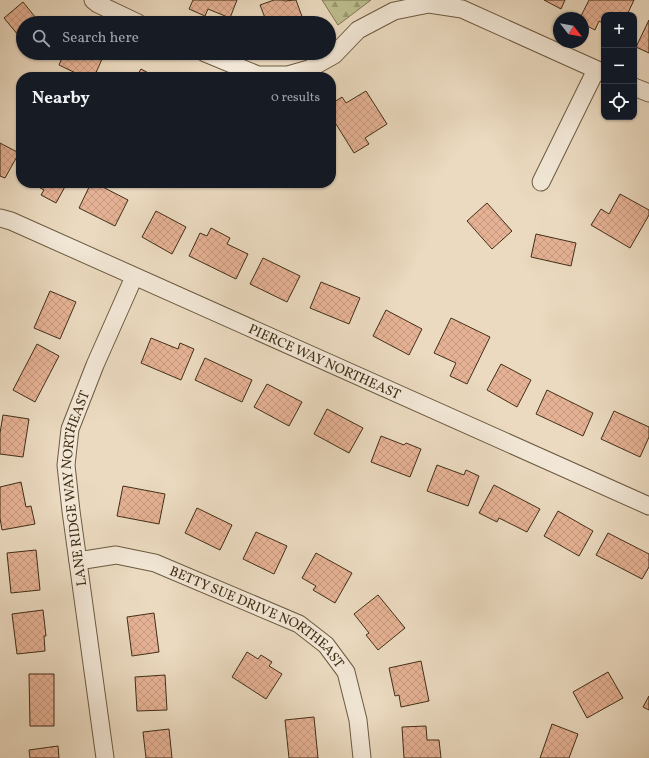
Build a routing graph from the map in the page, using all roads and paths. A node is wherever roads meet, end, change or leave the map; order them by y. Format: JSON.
{"nodes":[{"id":1,"x":93,"y":0,"type":"edge"},
{"id":2,"x":123,"y":16,"type":"edge"},
{"id":3,"x":336,"y":53,"type":"edge"},
{"id":4,"x":220,"y":60,"type":"edge"},
{"id":5,"x":325,"y":60,"type":"edge"},
{"id":6,"x":600,"y":71,"type":"edge"},
{"id":7,"x":249,"y":72,"type":"edge"},
{"id":8,"x":298,"y":72,"type":"edge"},
{"id":9,"x":637,"y":88,"type":"edge"},
{"id":10,"x":649,"y":93,"type":"edge"},
{"id":11,"x":542,"y":182,"type":"dead end"},
{"id":12,"x":0,"y":218,"type":"edge"},
{"id":13,"x":134,"y":276,"type":"junction"},
{"id":14,"x":649,"y":506,"type":"edge"},
{"id":15,"x":78,"y":561,"type":"junction"},
{"id":16,"x":105,"y":758,"type":"edge"},
{"id":17,"x":362,"y":758,"type":"edge"}],
"edges":[{"from":1,"to":2,"type":"street"},
{"from":3,"to":6,"type":"street"},
{"from":4,"to":7,"type":"street"},
{"from":5,"to":8,"type":"street"},
{"from":6,"to":11,"type":"street"},
{"from":9,"to":10,"type":"street"},
{"from":12,"to":13,"type":"street","name":"PIERCE WAY NORTHEAST"},
{"from":13,"to":14,"type":"street","name":"PIERCE WAY NORTHEAST"},
{"from":13,"to":15,"type":"street","name":"LANE RIDGE WAY NORTHEAST"},
{"from":15,"to":16,"type":"street","name":"LANE RIDGE WAY NORTHEAST"},
{"from":15,"to":17,"type":"street","name":"BETTY SUE DRIVE NORTHEAST"}]}
